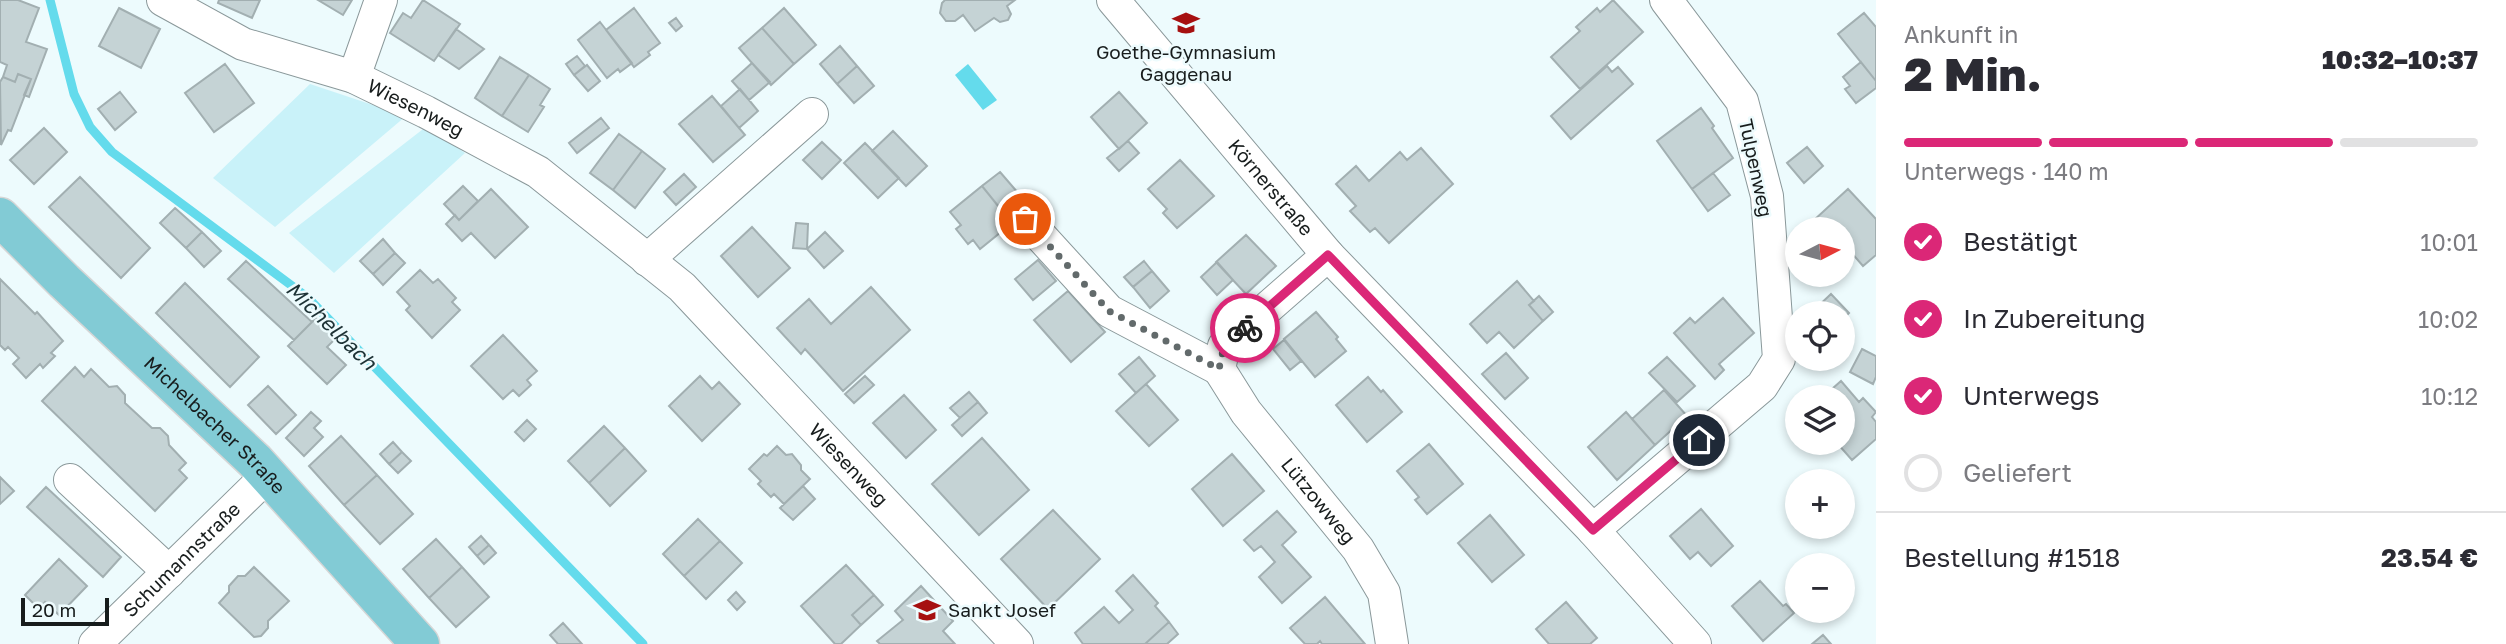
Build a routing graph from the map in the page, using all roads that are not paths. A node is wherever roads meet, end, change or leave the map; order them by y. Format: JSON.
{"nodes":[{"id":1,"x":163,"y":0,"type":"edge"},
{"id":2,"x":381,"y":0,"type":"edge"},
{"id":3,"x":1114,"y":0,"type":"edge"},
{"id":4,"x":1666,"y":0,"type":"edge"},
{"id":5,"x":354,"y":77,"type":"junction"},
{"id":6,"x":812,"y":114,"type":"dead end"},
{"id":7,"x":0,"y":217,"type":"edge"},
{"id":8,"x":1025,"y":219,"type":"dead end"},
{"id":9,"x":1328,"y":255,"type":"junction"},
{"id":10,"x":647,"y":260,"type":"junction"},
{"id":11,"x":1219,"y":369,"type":"junction"},
{"id":12,"x":268,"y":475,"type":"junction"},
{"id":13,"x":70,"y":480,"type":"dead end"},
{"id":14,"x":1593,"y":530,"type":"junction"},
{"id":15,"x":169,"y":572,"type":"junction"},
{"id":16,"x":95,"y":644,"type":"edge"},
{"id":17,"x":420,"y":644,"type":"edge"},
{"id":18,"x":1017,"y":644,"type":"edge"},
{"id":19,"x":1392,"y":644,"type":"edge"},
{"id":20,"x":1695,"y":644,"type":"edge"}],
"edges":[{"from":1,"to":5,"type":"street","name":"Wiesenweg"},
{"from":2,"to":5,"type":"street"},
{"from":3,"to":9,"type":"street","name":"Körnerstraße"},
{"from":4,"to":14,"type":"street","name":"Tulpenweg"},
{"from":5,"to":10,"type":"street","name":"Wiesenweg"},
{"from":6,"to":10,"type":"street"},
{"from":7,"to":12,"type":"main road","name":"Michelbacher Straße"},
{"from":8,"to":11,"type":"street"},
{"from":9,"to":11,"type":"street"},
{"from":9,"to":14,"type":"street","name":"Körnerstraße"},
{"from":10,"to":18,"type":"street","name":"Wiesenweg"},
{"from":11,"to":19,"type":"street","name":"Lützowweg"},
{"from":12,"to":15,"type":"street","name":"Schumannstraße"},
{"from":12,"to":17,"type":"main road","name":"Michelbacher Straße"},
{"from":13,"to":15,"type":"street"},
{"from":14,"to":20,"type":"street","name":"Körnerstraße"},
{"from":15,"to":16,"type":"street","name":"Schumannstraße"}]}
